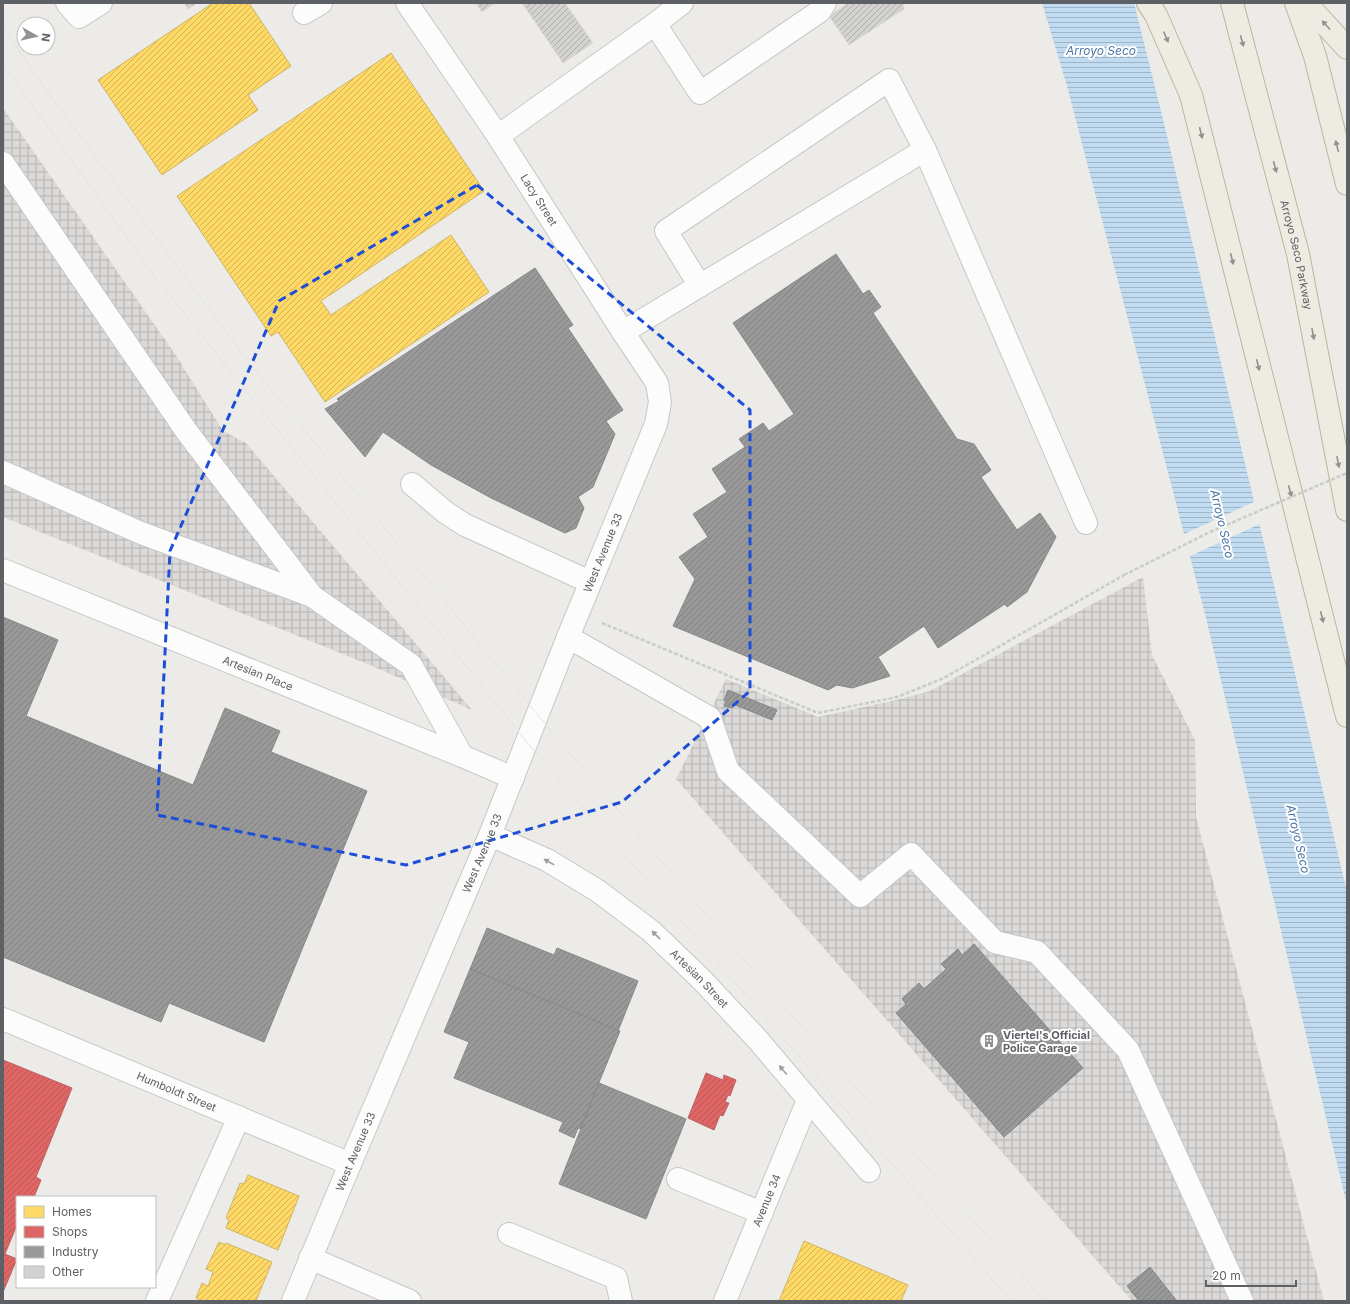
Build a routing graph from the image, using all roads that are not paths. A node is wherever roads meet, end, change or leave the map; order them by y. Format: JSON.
{"nodes":[{"id":1,"x":67,"y":3,"type":"edge"},
{"id":2,"x":101,"y":3,"type":"edge"},
{"id":3,"x":407,"y":3,"type":"edge"},
{"id":4,"x":682,"y":3,"type":"edge"},
{"id":5,"x":824,"y":3,"type":"edge"},
{"id":6,"x":1148,"y":3,"type":"edge"},
{"id":7,"x":1232,"y":3,"type":"edge"},
{"id":8,"x":1296,"y":3,"type":"edge"},
{"id":9,"x":1304,"y":3,"type":"edge"},
{"id":10,"x":655,"y":24,"type":"junction"},
{"id":11,"x":1347,"y":48,"type":"edge"},
{"id":12,"x":498,"y":136,"type":"junction"},
{"id":13,"x":925,"y":150,"type":"junction"},
{"id":14,"x":3,"y":164,"type":"edge"},
{"id":15,"x":1347,"y":184,"type":"edge"},
{"id":16,"x":700,"y":286,"type":"junction"},
{"id":17,"x":623,"y":332,"type":"junction"},
{"id":18,"x":660,"y":402,"type":"joint"},
{"id":19,"x":3,"y":472,"type":"edge"},
{"id":20,"x":412,"y":484,"type":"dead end"},
{"id":21,"x":1347,"y":510,"type":"edge"},
{"id":22,"x":1086,"y":523,"type":"dead end"},
{"id":23,"x":3,"y":570,"type":"edge"},
{"id":24,"x":590,"y":582,"type":"junction"},
{"id":25,"x":312,"y":596,"type":"junction"},
{"id":26,"x":568,"y":637,"type":"junction"},
{"id":27,"x":1347,"y":716,"type":"edge"},
{"id":28,"x":462,"y":756,"type":"junction"},
{"id":29,"x":512,"y":778,"type":"junction"},
{"id":30,"x":490,"y":835,"type":"junction"},
{"id":31,"x":3,"y":1019,"type":"edge"},
{"id":32,"x":808,"y":1100,"type":"junction"},
{"id":33,"x":239,"y":1117,"type":"junction"},
{"id":34,"x":350,"y":1164,"type":"junction"},
{"id":35,"x":869,"y":1171,"type":"dead end"},
{"id":36,"x":678,"y":1179,"type":"dead end"},
{"id":37,"x":762,"y":1213,"type":"junction"},
{"id":38,"x":509,"y":1234,"type":"dead end"},
{"id":39,"x":310,"y":1258,"type":"junction"},
{"id":40,"x":157,"y":1301,"type":"edge"},
{"id":41,"x":293,"y":1301,"type":"edge"},
{"id":42,"x":410,"y":1301,"type":"edge"},
{"id":43,"x":621,"y":1301,"type":"edge"},
{"id":44,"x":725,"y":1301,"type":"edge"},
{"id":45,"x":1242,"y":1301,"type":"edge"}],
"edges":[{"from":1,"to":2,"type":"street"},
{"from":3,"to":12,"type":"street","name":"Lacy Street"},
{"from":4,"to":10,"type":"street"},
{"from":5,"to":10,"type":"street"},
{"from":6,"to":27,"type":"highway","one_way":true},
{"from":7,"to":21,"type":"highway","name":"Arroyo Seco Parkway","one_way":true},
{"from":15,"to":8,"type":"highway","one_way":true},
{"from":11,"to":9,"type":"highway","one_way":true},
{"from":10,"to":12,"type":"street"},
{"from":12,"to":17,"type":"street","name":"Lacy Street"},
{"from":13,"to":16,"type":"street"},
{"from":13,"to":16,"type":"street"},
{"from":13,"to":22,"type":"street"},
{"from":14,"to":25,"type":"street"},
{"from":16,"to":17,"type":"street"},
{"from":17,"to":18,"type":"street","name":"Lacy Street"},
{"from":18,"to":24,"type":"street","name":"West Avenue 33"},
{"from":19,"to":25,"type":"street"},
{"from":20,"to":24,"type":"street"},
{"from":23,"to":28,"type":"street","name":"Artesian Place"},
{"from":24,"to":26,"type":"street","name":"West Avenue 33"},
{"from":25,"to":28,"type":"street"},
{"from":26,"to":29,"type":"street","name":"West Avenue 33"},
{"from":26,"to":45,"type":"street"},
{"from":28,"to":29,"type":"street","name":"Artesian Place"},
{"from":29,"to":30,"type":"street","name":"West Avenue 33"},
{"from":32,"to":30,"type":"street","name":"Artesian Street","one_way":true},
{"from":30,"to":34,"type":"street","name":"West Avenue 33"},
{"from":31,"to":33,"type":"street","name":"Humboldt Street"},
{"from":32,"to":35,"type":"street","name":"Artesian Street"},
{"from":32,"to":37,"type":"street","name":"Avenue 34"},
{"from":33,"to":34,"type":"street","name":"Humboldt Street"},
{"from":33,"to":40,"type":"street"},
{"from":34,"to":39,"type":"street","name":"West Avenue 33"},
{"from":36,"to":37,"type":"street"},
{"from":37,"to":44,"type":"street","name":"Avenue 34"},
{"from":38,"to":43,"type":"street"},
{"from":39,"to":41,"type":"street","name":"West Avenue 33"},
{"from":39,"to":42,"type":"street"}]}
